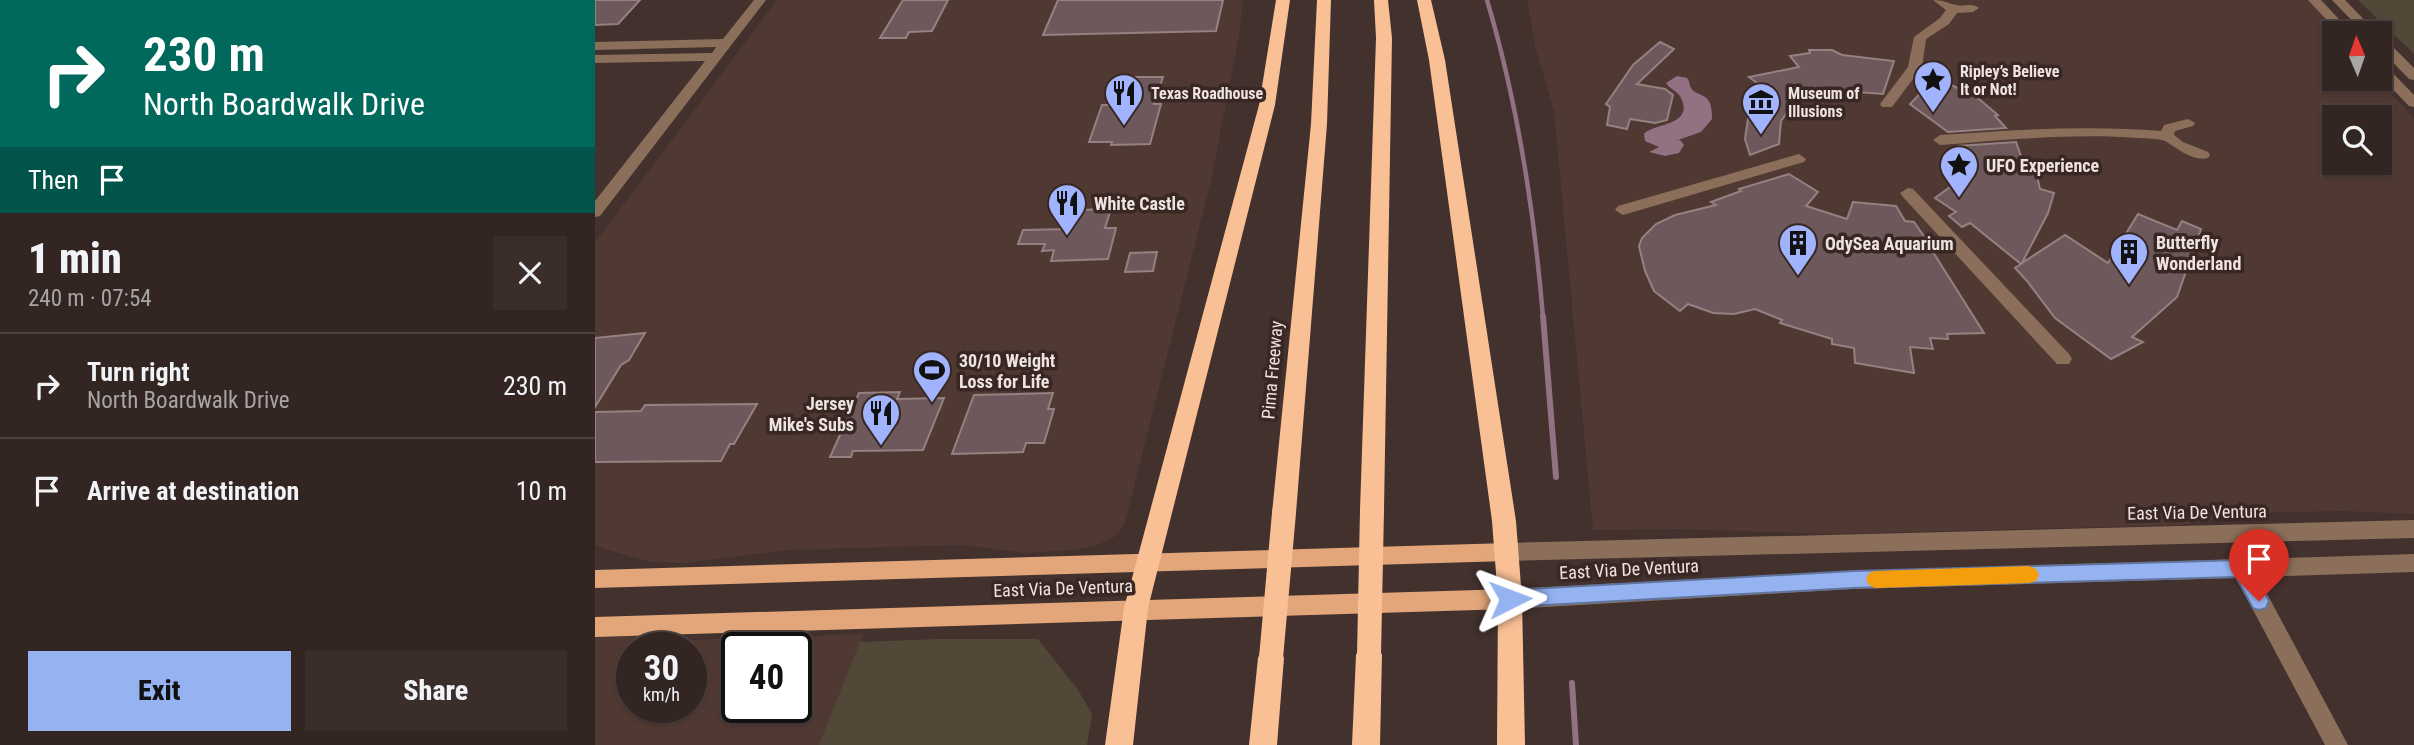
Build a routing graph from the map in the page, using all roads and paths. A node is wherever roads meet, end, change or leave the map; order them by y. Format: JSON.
{"nodes":[{"id":1,"x":759,"y":0,"type":"edge"},
{"id":2,"x":1283,"y":0,"type":"edge"},
{"id":3,"x":1324,"y":0,"type":"edge"},
{"id":4,"x":1381,"y":0,"type":"edge"},
{"id":5,"x":1424,"y":0,"type":"edge"},
{"id":6,"x":1940,"y":0,"type":"edge"},
{"id":7,"x":2314,"y":0,"type":"edge"},
{"id":8,"x":2338,"y":0,"type":"edge"},
{"id":9,"x":1973,"y":8,"type":"dead end"},
{"id":10,"x":1953,"y":9,"type":"junction"},
{"id":11,"x":2334,"y":21,"type":"edge"},
{"id":12,"x":2359,"y":21,"type":"edge"},
{"id":13,"x":595,"y":46,"type":"edge"},
{"id":14,"x":721,"y":50,"type":"junction"},
{"id":15,"x":2392,"y":54,"type":"edge"},
{"id":16,"x":595,"y":60,"type":"edge"},
{"id":17,"x":2414,"y":76,"type":"edge"},
{"id":18,"x":2392,"y":80,"type":"edge"},
{"id":19,"x":2414,"y":103,"type":"edge"},
{"id":20,"x":1887,"y":104,"type":"dead end"},
{"id":21,"x":2187,"y":123,"type":"dead end"},
{"id":22,"x":2167,"y":136,"type":"junction"},
{"id":23,"x":1940,"y":140,"type":"dead end"},
{"id":24,"x":2203,"y":155,"type":"dead end"},
{"id":25,"x":1799,"y":159,"type":"dead end"},
{"id":26,"x":1908,"y":193,"type":"dead end"},
{"id":27,"x":1623,"y":210,"type":"dead end"},
{"id":28,"x":595,"y":212,"type":"edge"},
{"id":29,"x":2063,"y":359,"type":"dead end"},
{"id":30,"x":2414,"y":529,"type":"edge"},
{"id":31,"x":1508,"y":552,"type":"junction"},
{"id":32,"x":1147,"y":561,"type":"junction"},
{"id":33,"x":2414,"y":563,"type":"edge"},
{"id":34,"x":2242,"y":568,"type":"junction"},
{"id":35,"x":595,"y":579,"type":"edge"},
{"id":36,"x":1510,"y":599,"type":"junction"},
{"id":37,"x":1136,"y":608,"type":"junction"},
{"id":38,"x":595,"y":627,"type":"edge"},
{"id":39,"x":1119,"y":745,"type":"edge"},
{"id":40,"x":1263,"y":745,"type":"edge"},
{"id":41,"x":1366,"y":745,"type":"edge"},
{"id":42,"x":1511,"y":745,"type":"edge"},
{"id":43,"x":2337,"y":745,"type":"edge"}],
"edges":[{"from":1,"to":14,"type":"street"},
{"from":2,"to":32,"type":"highway"},
{"from":3,"to":40,"type":"highway","name":"Pima Freeway","bridge":true},
{"from":4,"to":41,"type":"highway","bridge":true},
{"from":5,"to":31,"type":"highway"},
{"from":6,"to":10,"type":"street"},
{"from":7,"to":11,"type":"street"},
{"from":8,"to":12,"type":"street"},
{"from":9,"to":10,"type":"street"},
{"from":10,"to":20,"type":"street"},
{"from":13,"to":14,"type":"street"},
{"from":14,"to":16,"type":"street"},
{"from":14,"to":28,"type":"street"},
{"from":15,"to":17,"type":"street"},
{"from":18,"to":19,"type":"street"},
{"from":21,"to":22,"type":"street"},
{"from":22,"to":23,"type":"street"},
{"from":22,"to":24,"type":"street"},
{"from":25,"to":27,"type":"street"},
{"from":26,"to":29,"type":"street"},
{"from":30,"to":31,"type":"street","name":"East Via De Ventura"},
{"from":31,"to":32,"type":"main road","name":"East Via De Ventura"},
{"from":31,"to":36,"type":"highway"},
{"from":32,"to":35,"type":"main road","name":"East Via De Ventura"},
{"from":32,"to":37,"type":"highway"},
{"from":33,"to":34,"type":"street","name":"East Via De Ventura"},
{"from":34,"to":36,"type":"street","name":"East Via De Ventura"},
{"from":34,"to":43,"type":"street"},
{"from":36,"to":37,"type":"main road","name":"East Via De Ventura"},
{"from":36,"to":42,"type":"highway"},
{"from":37,"to":38,"type":"main road","name":"East Via De Ventura"},
{"from":37,"to":39,"type":"highway"}]}
